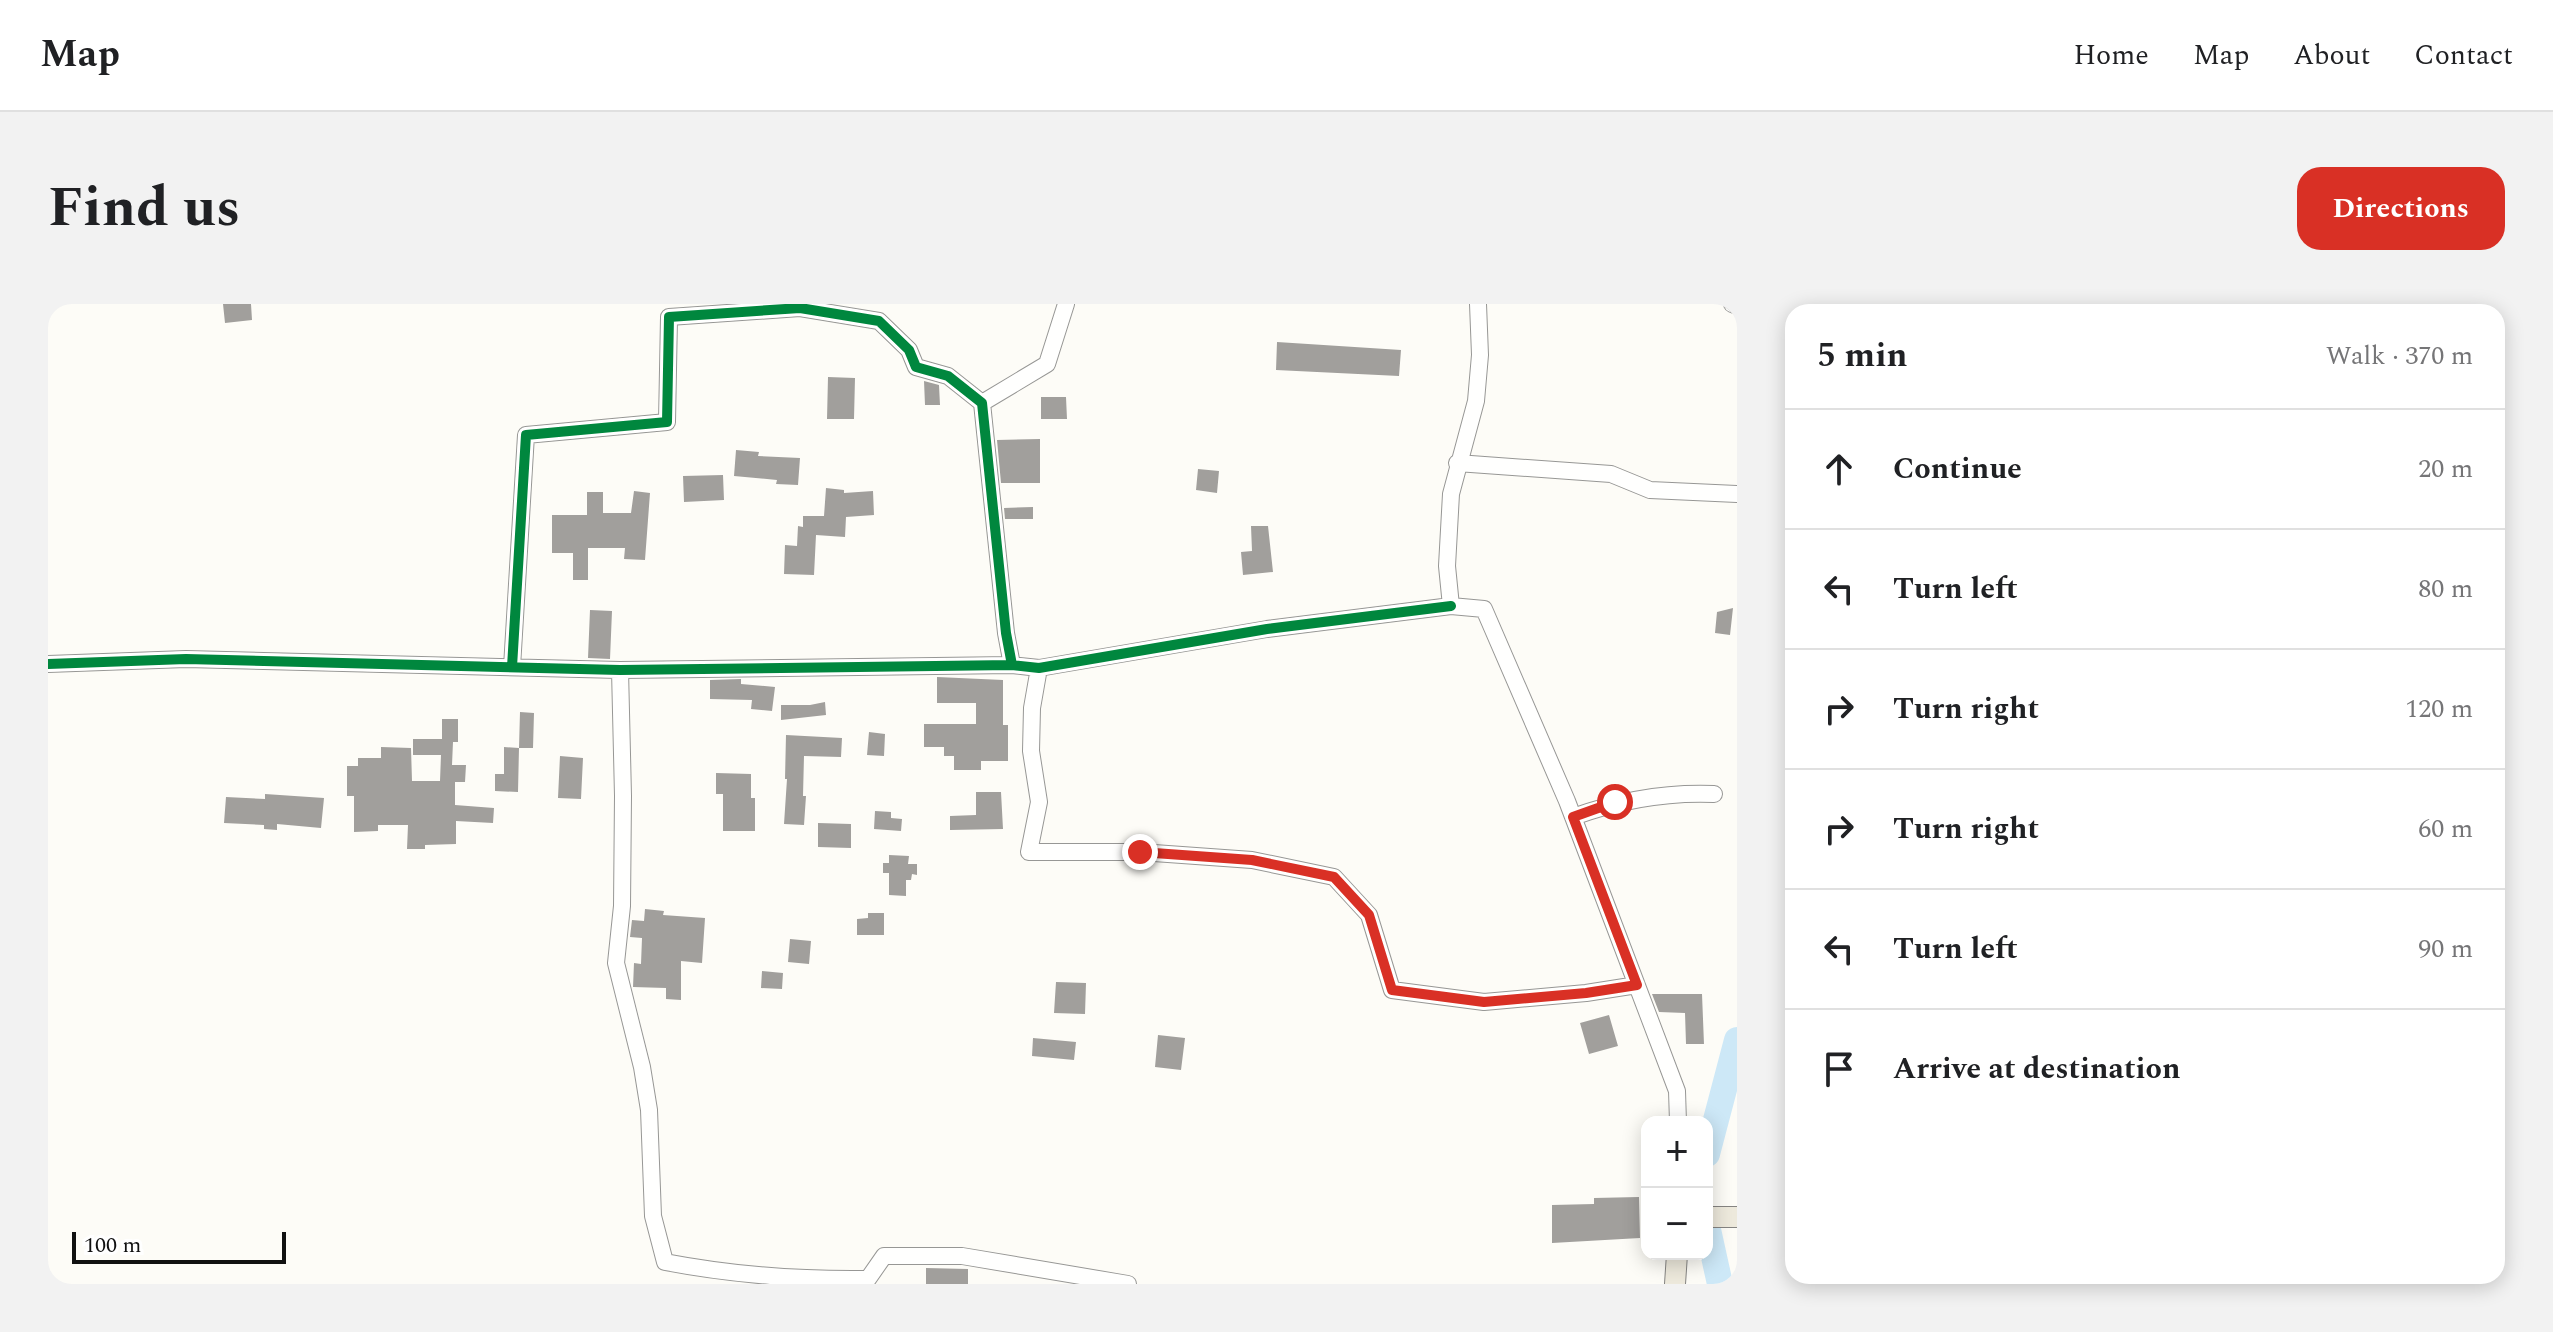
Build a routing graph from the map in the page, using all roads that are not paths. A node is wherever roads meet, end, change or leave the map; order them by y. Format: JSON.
{"nodes":[{"id":1,"x":1066,"y":304,"type":"edge"},
{"id":2,"x":1478,"y":304,"type":"edge"},
{"id":3,"x":982,"y":403,"type":"junction"},
{"id":4,"x":1457,"y":463,"type":"junction"},
{"id":5,"x":1737,"y":494,"type":"edge"},
{"id":6,"x":1451,"y":606,"type":"junction"},
{"id":7,"x":48,"y":664,"type":"edge"},
{"id":8,"x":1012,"y":665,"type":"junction"},
{"id":9,"x":512,"y":667,"type":"junction"},
{"id":10,"x":1039,"y":668,"type":"junction"},
{"id":11,"x":620,"y":670,"type":"junction"},
{"id":12,"x":1714,"y":794,"type":"dead end"},
{"id":13,"x":1573,"y":817,"type":"junction"},
{"id":14,"x":1637,"y":985,"type":"junction"},
{"id":15,"x":1678,"y":1116,"type":"edge"},
{"id":16,"x":1677,"y":1260,"type":"edge"},
{"id":17,"x":1128,"y":1284,"type":"edge"},
{"id":18,"x":1675,"y":1284,"type":"edge"}],
"edges":[{"from":1,"to":3,"type":"street"},
{"from":2,"to":4,"type":"street"},
{"from":3,"to":8,"type":"street"},
{"from":3,"to":9,"type":"street"},
{"from":4,"to":5,"type":"street"},
{"from":4,"to":6,"type":"street"},
{"from":6,"to":10,"type":"street"},
{"from":6,"to":13,"type":"street"},
{"from":7,"to":9,"type":"street"},
{"from":8,"to":10,"type":"street"},
{"from":8,"to":11,"type":"street"},
{"from":9,"to":11,"type":"street"},
{"from":10,"to":14,"type":"street"},
{"from":11,"to":17,"type":"street"},
{"from":12,"to":13,"type":"street"},
{"from":13,"to":14,"type":"street"},
{"from":14,"to":15,"type":"street"},
{"from":16,"to":18,"type":"main road"}]}
